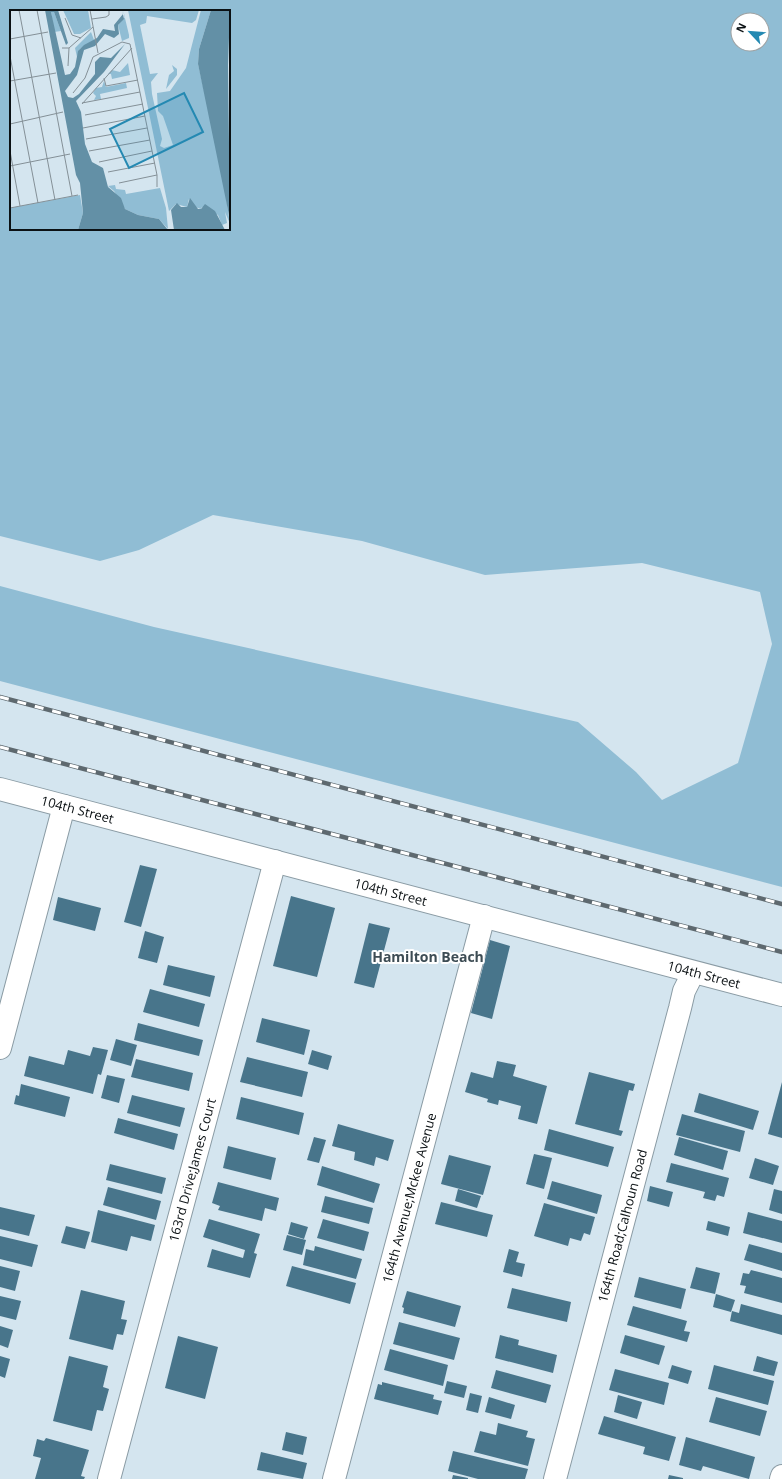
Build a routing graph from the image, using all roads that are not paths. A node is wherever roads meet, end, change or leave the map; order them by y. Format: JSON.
{"nodes":[{"id":1,"x":0,"y":789,"type":"edge"},
{"id":2,"x":64,"y":806,"type":"junction"},
{"id":3,"x":275,"y":861,"type":"junction"},
{"id":4,"x":484,"y":916,"type":"junction"},
{"id":5,"x":693,"y":973,"type":"junction"},
{"id":6,"x":782,"y":995,"type":"edge"},
{"id":7,"x":0,"y":1048,"type":"edge"},
{"id":8,"x":782,"y":1476,"type":"edge"},
{"id":9,"x":109,"y":1479,"type":"edge"},
{"id":10,"x":334,"y":1479,"type":"edge"},
{"id":11,"x":555,"y":1479,"type":"edge"},
{"id":12,"x":781,"y":1479,"type":"edge"}],
"edges":[{"from":1,"to":2,"type":"street","name":"104th Street"},
{"from":2,"to":3,"type":"street","name":"104th Street"},
{"from":2,"to":7,"type":"street"},
{"from":3,"to":4,"type":"street","name":"104th Street"},
{"from":3,"to":9,"type":"street","name":"163rd Drive;James Court"},
{"from":4,"to":5,"type":"street","name":"104th Street"},
{"from":4,"to":10,"type":"street","name":"164th Avenue;Mckee Avenue"},
{"from":5,"to":6,"type":"street","name":"104th Street"},
{"from":5,"to":11,"type":"street","name":"164th Road;Calhoun Road"},
{"from":8,"to":12,"type":"street"}]}
